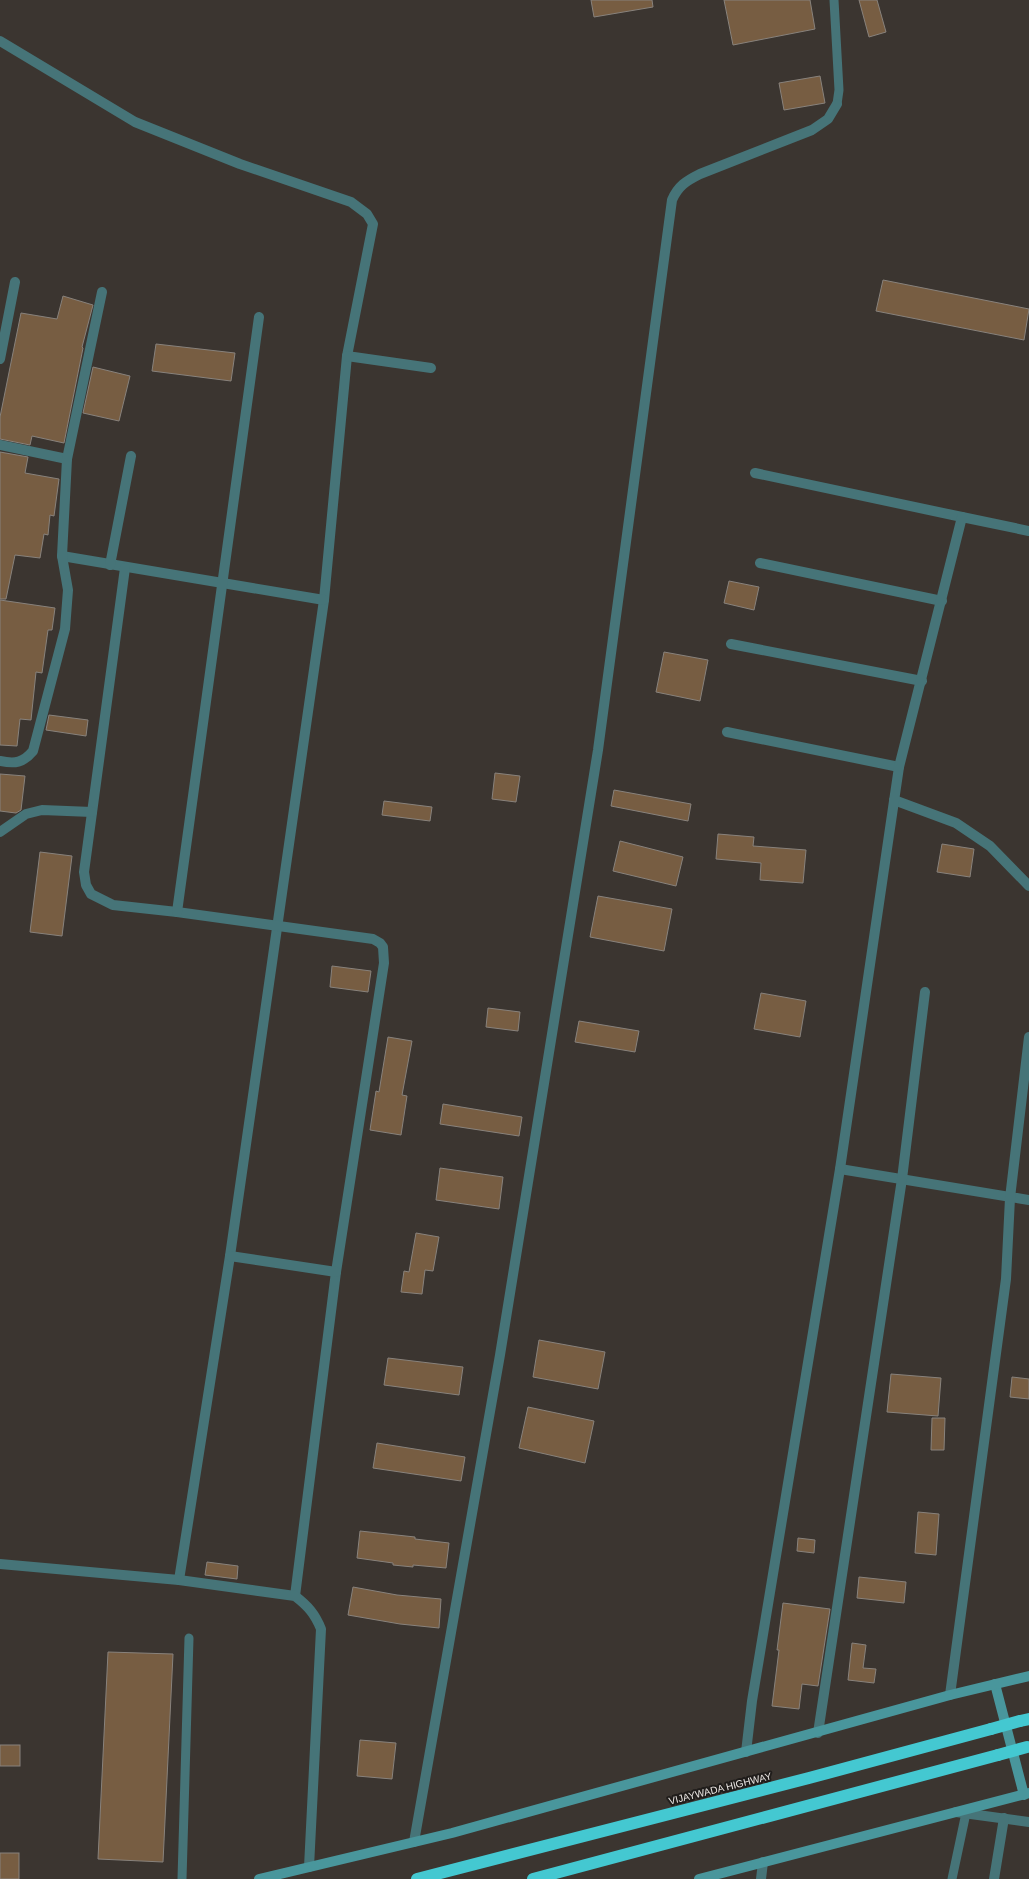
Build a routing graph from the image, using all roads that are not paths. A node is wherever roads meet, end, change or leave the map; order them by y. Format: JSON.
{"nodes":[{"id":1,"x":834,"y":0,"type":"edge"},
{"id":2,"x":0,"y":40,"type":"edge"},
{"id":3,"x":837,"y":104,"type":"joint"},
{"id":4,"x":15,"y":282,"type":"dead end"},
{"id":5,"x":102,"y":292,"type":"dead end"},
{"id":6,"x":259,"y":317,"type":"dead end"},
{"id":7,"x":347,"y":356,"type":"junction"},
{"id":8,"x":0,"y":359,"type":"edge"},
{"id":9,"x":432,"y":368,"type":"dead end"},
{"id":10,"x":0,"y":445,"type":"edge"},
{"id":11,"x":131,"y":456,"type":"dead end"},
{"id":12,"x":67,"y":459,"type":"junction"},
{"id":13,"x":755,"y":473,"type":"dead end"},
{"id":14,"x":962,"y":517,"type":"junction"},
{"id":15,"x":1029,"y":531,"type":"edge"},
{"id":16,"x":62,"y":556,"type":"junction"},
{"id":17,"x":760,"y":563,"type":"dead end"},
{"id":18,"x":110,"y":565,"type":"junction"},
{"id":19,"x":125,"y":568,"type":"junction"},
{"id":20,"x":223,"y":583,"type":"junction"},
{"id":21,"x":324,"y":600,"type":"junction"},
{"id":22,"x":942,"y":601,"type":"junction"},
{"id":23,"x":730,"y":644,"type":"dead end"},
{"id":24,"x":922,"y":681,"type":"junction"},
{"id":25,"x":727,"y":732,"type":"dead end"},
{"id":26,"x":0,"y":761,"type":"edge"},
{"id":27,"x":899,"y":767,"type":"junction"},
{"id":28,"x":894,"y":800,"type":"junction"},
{"id":29,"x":92,"y":812,"type":"junction"},
{"id":30,"x":0,"y":832,"type":"edge"},
{"id":31,"x":1029,"y":886,"type":"edge"},
{"id":32,"x":177,"y":912,"type":"junction"},
{"id":33,"x":278,"y":926,"type":"junction"},
{"id":34,"x":925,"y":992,"type":"dead end"},
{"id":35,"x":1029,"y":1038,"type":"edge"},
{"id":36,"x":840,"y":1169,"type":"junction"},
{"id":37,"x":902,"y":1179,"type":"junction"},
{"id":38,"x":1010,"y":1198,"type":"junction"},
{"id":39,"x":1029,"y":1200,"type":"edge"},
{"id":40,"x":230,"y":1256,"type":"junction"},
{"id":41,"x":336,"y":1272,"type":"junction"},
{"id":42,"x":0,"y":1564,"type":"edge"},
{"id":43,"x":179,"y":1580,"type":"junction"},
{"id":44,"x":295,"y":1596,"type":"junction"},
{"id":45,"x":189,"y":1638,"type":"dead end"},
{"id":46,"x":1029,"y":1676,"type":"edge"},
{"id":47,"x":995,"y":1684,"type":"junction"},
{"id":48,"x":950,"y":1696,"type":"junction"},
{"id":49,"x":1025,"y":1720,"type":"edge"},
{"id":50,"x":818,"y":1733,"type":"junction"},
{"id":51,"x":1028,"y":1747,"type":"edge"},
{"id":52,"x":746,"y":1752,"type":"junction"},
{"id":53,"x":1026,"y":1794,"type":"edge"},
{"id":54,"x":955,"y":1812,"type":"junction"},
{"id":55,"x":966,"y":1813,"type":"junction"},
{"id":56,"x":1004,"y":1818,"type":"junction"},
{"id":57,"x":1029,"y":1822,"type":"edge"},
{"id":58,"x":414,"y":1842,"type":"junction"},
{"id":59,"x":763,"y":1862,"type":"junction"},
{"id":60,"x":309,"y":1867,"type":"junction"},
{"id":61,"x":182,"y":1879,"type":"edge"},
{"id":62,"x":259,"y":1879,"type":"edge"},
{"id":63,"x":416,"y":1879,"type":"edge"},
{"id":64,"x":533,"y":1879,"type":"edge"},
{"id":65,"x":699,"y":1879,"type":"edge"},
{"id":66,"x":761,"y":1879,"type":"edge"},
{"id":67,"x":952,"y":1879,"type":"edge"},
{"id":68,"x":994,"y":1879,"type":"edge"}],
"edges":[{"from":1,"to":3,"type":"lane"},
{"from":2,"to":7,"type":"street"},
{"from":3,"to":58,"type":"street"},
{"from":4,"to":8,"type":"street"},
{"from":5,"to":12,"type":"street"},
{"from":6,"to":20,"type":"street"},
{"from":7,"to":9,"type":"street"},
{"from":7,"to":21,"type":"street"},
{"from":10,"to":12,"type":"street"},
{"from":11,"to":18,"type":"street"},
{"from":12,"to":16,"type":"street"},
{"from":13,"to":14,"type":"street"},
{"from":14,"to":15,"type":"street"},
{"from":14,"to":22,"type":"street"},
{"from":16,"to":18,"type":"street"},
{"from":16,"to":26,"type":"street"},
{"from":17,"to":22,"type":"street"},
{"from":18,"to":19,"type":"street"},
{"from":19,"to":20,"type":"street"},
{"from":19,"to":29,"type":"street"},
{"from":20,"to":21,"type":"street"},
{"from":20,"to":32,"type":"street"},
{"from":21,"to":33,"type":"street"},
{"from":22,"to":24,"type":"street"},
{"from":23,"to":24,"type":"street"},
{"from":24,"to":27,"type":"street"},
{"from":25,"to":27,"type":"street"},
{"from":27,"to":28,"type":"street"},
{"from":28,"to":31,"type":"street"},
{"from":28,"to":36,"type":"street"},
{"from":29,"to":30,"type":"street"},
{"from":29,"to":32,"type":"street"},
{"from":32,"to":33,"type":"street"},
{"from":33,"to":40,"type":"street"},
{"from":33,"to":41,"type":"street"},
{"from":34,"to":37,"type":"street"},
{"from":35,"to":38,"type":"street"},
{"from":36,"to":37,"type":"street"},
{"from":36,"to":52,"type":"street"},
{"from":37,"to":38,"type":"street"},
{"from":37,"to":50,"type":"street"},
{"from":38,"to":39,"type":"street"},
{"from":38,"to":48,"type":"street"},
{"from":40,"to":41,"type":"street"},
{"from":40,"to":43,"type":"street"},
{"from":41,"to":44,"type":"street"},
{"from":42,"to":43,"type":"street"},
{"from":43,"to":44,"type":"street"},
{"from":44,"to":60,"type":"street"},
{"from":45,"to":61,"type":"lane"},
{"from":46,"to":47,"type":"street"},
{"from":47,"to":48,"type":"street"},
{"from":47,"to":53,"type":"street"},
{"from":48,"to":50,"type":"street"},
{"from":49,"to":63,"type":"highway","name":"VIJAYWADA HIGHWAY","bridge":true},
{"from":50,"to":52,"type":"street"},
{"from":51,"to":64,"type":"highway","bridge":true},
{"from":52,"to":58,"type":"street"},
{"from":53,"to":54,"type":"street"},
{"from":54,"to":55,"type":"street"},
{"from":54,"to":59,"type":"street"},
{"from":55,"to":56,"type":"street"},
{"from":55,"to":67,"type":"lane"},
{"from":56,"to":57,"type":"street"},
{"from":56,"to":68,"type":"street"},
{"from":58,"to":60,"type":"street"},
{"from":59,"to":65,"type":"street"},
{"from":59,"to":66,"type":"street"},
{"from":60,"to":62,"type":"street"}]}
